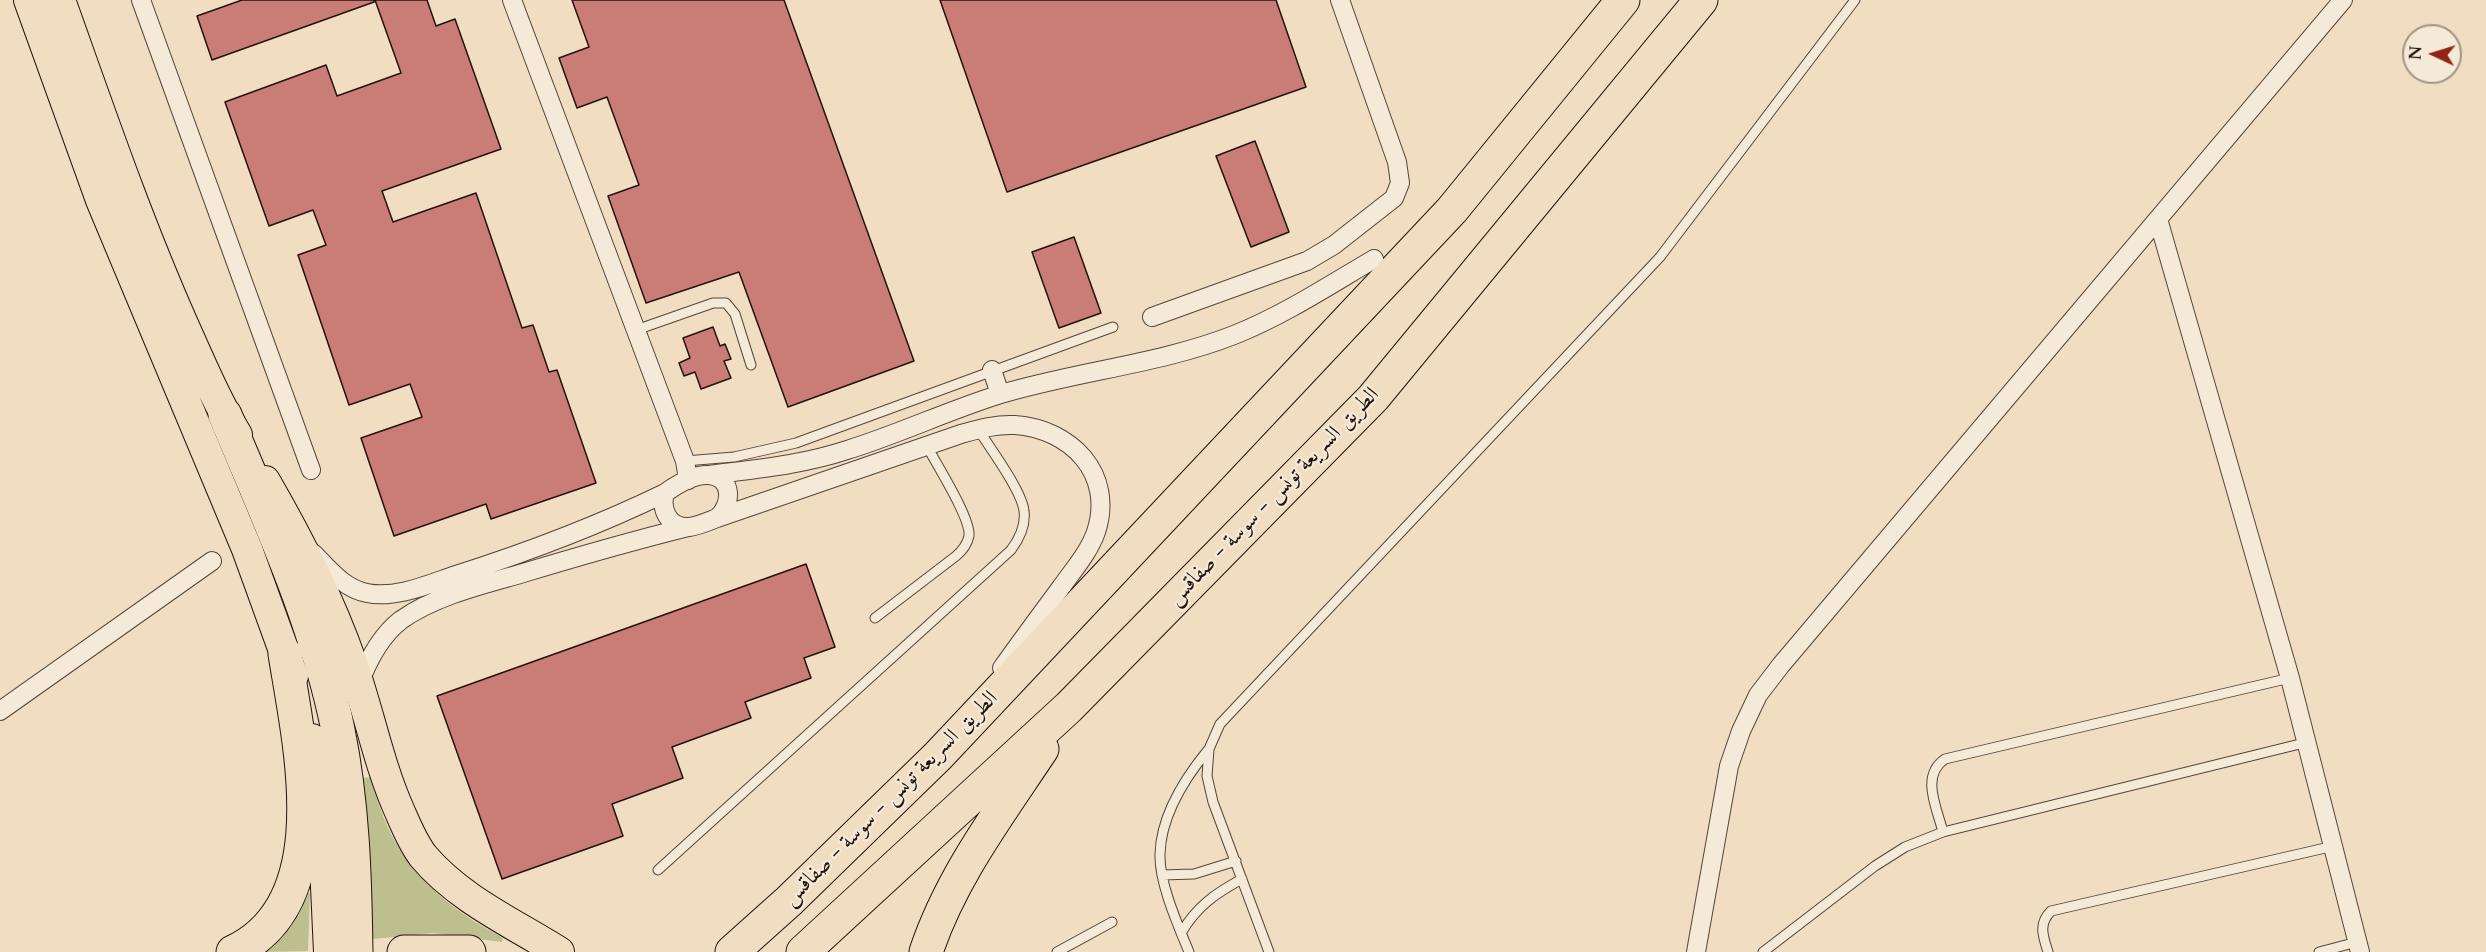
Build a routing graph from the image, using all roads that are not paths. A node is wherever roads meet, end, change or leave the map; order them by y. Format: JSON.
{"nodes":[{"id":1,"x":28,"y":0,"type":"edge"},
{"id":2,"x":60,"y":0,"type":"edge"},
{"id":3,"x":141,"y":0,"type":"edge"},
{"id":4,"x":512,"y":0,"type":"edge"},
{"id":5,"x":1340,"y":0,"type":"edge"},
{"id":6,"x":1623,"y":0,"type":"edge"},
{"id":7,"x":1701,"y":0,"type":"edge"},
{"id":8,"x":1855,"y":0,"type":"edge"},
{"id":9,"x":2343,"y":0,"type":"edge"},
{"id":10,"x":1452,"y":210,"type":"junction"},
{"id":11,"x":2158,"y":219,"type":"junction"},
{"id":12,"x":1374,"y":258,"type":"joint"},
{"id":13,"x":1152,"y":317,"type":"dead end"},
{"id":14,"x":1113,"y":327,"type":"dead end"},
{"id":15,"x":636,"y":330,"type":"junction"},
{"id":16,"x":751,"y":365,"type":"dead end"},
{"id":17,"x":992,"y":370,"type":"junction"},
{"id":18,"x":1000,"y":394,"type":"junction"},
{"id":19,"x":225,"y":415,"type":"junction"},
{"id":20,"x":978,"y":429,"type":"junction"},
{"id":21,"x":927,"y":446,"type":"junction"},
{"id":22,"x":685,"y":461,"type":"junction"},
{"id":23,"x":311,"y":470,"type":"dead end"},
{"id":24,"x":709,"y":476,"type":"junction"},
{"id":25,"x":688,"y":480,"type":"junction"},
{"id":26,"x":664,"y":493,"type":"junction"},
{"id":27,"x":717,"y":518,"type":"junction"},
{"id":28,"x":690,"y":527,"type":"junction"},
{"id":29,"x":298,"y":537,"type":"junction"},
{"id":30,"x":212,"y":561,"type":"dead end"},
{"id":31,"x":875,"y":618,"type":"dead end"},
{"id":32,"x":285,"y":654,"type":"junction"},
{"id":33,"x":2290,"y":678,"type":"junction"},
{"id":34,"x":358,"y":686,"type":"junction"},
{"id":35,"x":1069,"y":707,"type":"junction"},
{"id":36,"x":0,"y":711,"type":"edge"},
{"id":37,"x":2307,"y":742,"type":"junction"},
{"id":38,"x":1209,"y":749,"type":"junction"},
{"id":39,"x":938,"y":756,"type":"junction"},
{"id":40,"x":1943,"y":832,"type":"junction"},
{"id":41,"x":2334,"y":846,"type":"junction"},
{"id":42,"x":1236,"y":861,"type":"junction"},
{"id":43,"x":658,"y":870,"type":"dead end"},
{"id":44,"x":1162,"y":875,"type":"junction"},
{"id":45,"x":1242,"y":879,"type":"junction"},
{"id":46,"x":1112,"y":922,"type":"dead end"},
{"id":47,"x":1181,"y":933,"type":"junction"},
{"id":48,"x":550,"y":946,"type":"edge"},
{"id":49,"x":2359,"y":947,"type":"edge"},
{"id":50,"x":232,"y":952,"type":"edge"},
{"id":51,"x":328,"y":952,"type":"edge"},
{"id":52,"x":356,"y":952,"type":"edge"},
{"id":53,"x":404,"y":952,"type":"edge"},
{"id":54,"x":469,"y":952,"type":"edge"},
{"id":55,"x":732,"y":952,"type":"edge"},
{"id":56,"x":803,"y":952,"type":"edge"},
{"id":57,"x":926,"y":952,"type":"edge"},
{"id":58,"x":1057,"y":952,"type":"edge"},
{"id":59,"x":1189,"y":952,"type":"edge"},
{"id":60,"x":1269,"y":952,"type":"edge"},
{"id":61,"x":1696,"y":952,"type":"edge"},
{"id":62,"x":1763,"y":952,"type":"edge"},
{"id":63,"x":2048,"y":952,"type":"edge"},
{"id":64,"x":2319,"y":952,"type":"edge"}],
"edges":[{"from":1,"to":32,"type":"highway"},
{"from":2,"to":19,"type":"highway"},
{"from":3,"to":23,"type":"street"},
{"from":4,"to":15,"type":"street"},
{"from":5,"to":13,"type":"street"},
{"from":6,"to":10,"type":"highway","name":"الطريق السريعة تونس - سوسة - صفاقس"},
{"from":7,"to":35,"type":"highway","name":"الطريق السريعة تونس - سوسة - صفاقس"},
{"from":8,"to":38,"type":"lane"},
{"from":9,"to":11,"type":"street"},
{"from":10,"to":12,"type":"highway"},
{"from":10,"to":39,"type":"highway","name":"الطريق السريعة تونس - سوسة - صفاقس"},
{"from":11,"to":33,"type":"street"},
{"from":11,"to":61,"type":"street"},
{"from":12,"to":18,"type":"street"},
{"from":14,"to":17,"type":"lane"},
{"from":15,"to":16,"type":"lane"},
{"from":15,"to":22,"type":"street"},
{"from":17,"to":18,"type":"street"},
{"from":17,"to":22,"type":"lane"},
{"from":18,"to":24,"type":"street"},
{"from":19,"to":29,"type":"highway"},
{"from":19,"to":52,"type":"highway"},
{"from":20,"to":21,"type":"street"},
{"from":20,"to":39,"type":"street"},
{"from":20,"to":43,"type":"lane"},
{"from":21,"to":27,"type":"street"},
{"from":21,"to":31,"type":"lane"},
{"from":22,"to":25,"type":"street"},
{"from":24,"to":25,"type":"street"},
{"from":24,"to":27,"type":"street"},
{"from":25,"to":26,"type":"street"},
{"from":26,"to":28,"type":"street"},
{"from":26,"to":29,"type":"street"},
{"from":27,"to":28,"type":"street"},
{"from":28,"to":34,"type":"street"},
{"from":29,"to":34,"type":"highway"},
{"from":30,"to":36,"type":"street"},
{"from":32,"to":50,"type":"highway"},
{"from":32,"to":51,"type":"highway"},
{"from":33,"to":37,"type":"street"},
{"from":33,"to":40,"type":"lane"},
{"from":34,"to":48,"type":"highway"},
{"from":35,"to":56,"type":"highway","name":"الطريق السريعة تونس - سوسة - صفاقس"},
{"from":35,"to":57,"type":"highway"},
{"from":37,"to":40,"type":"lane"},
{"from":37,"to":41,"type":"street"},
{"from":38,"to":42,"type":"lane"},
{"from":38,"to":44,"type":"lane"},
{"from":39,"to":55,"type":"highway","name":"الطريق السريعة تونس - سوسة - صفاقس"},
{"from":40,"to":62,"type":"lane"},
{"from":41,"to":49,"type":"street"},
{"from":41,"to":63,"type":"lane"},
{"from":42,"to":44,"type":"lane"},
{"from":42,"to":45,"type":"lane"},
{"from":44,"to":47,"type":"lane"},
{"from":45,"to":47,"type":"lane"},
{"from":45,"to":60,"type":"lane"},
{"from":46,"to":58,"type":"lane"},
{"from":47,"to":59,"type":"lane"},
{"from":49,"to":64,"type":"lane"},
{"from":53,"to":54,"type":"highway"}]}
